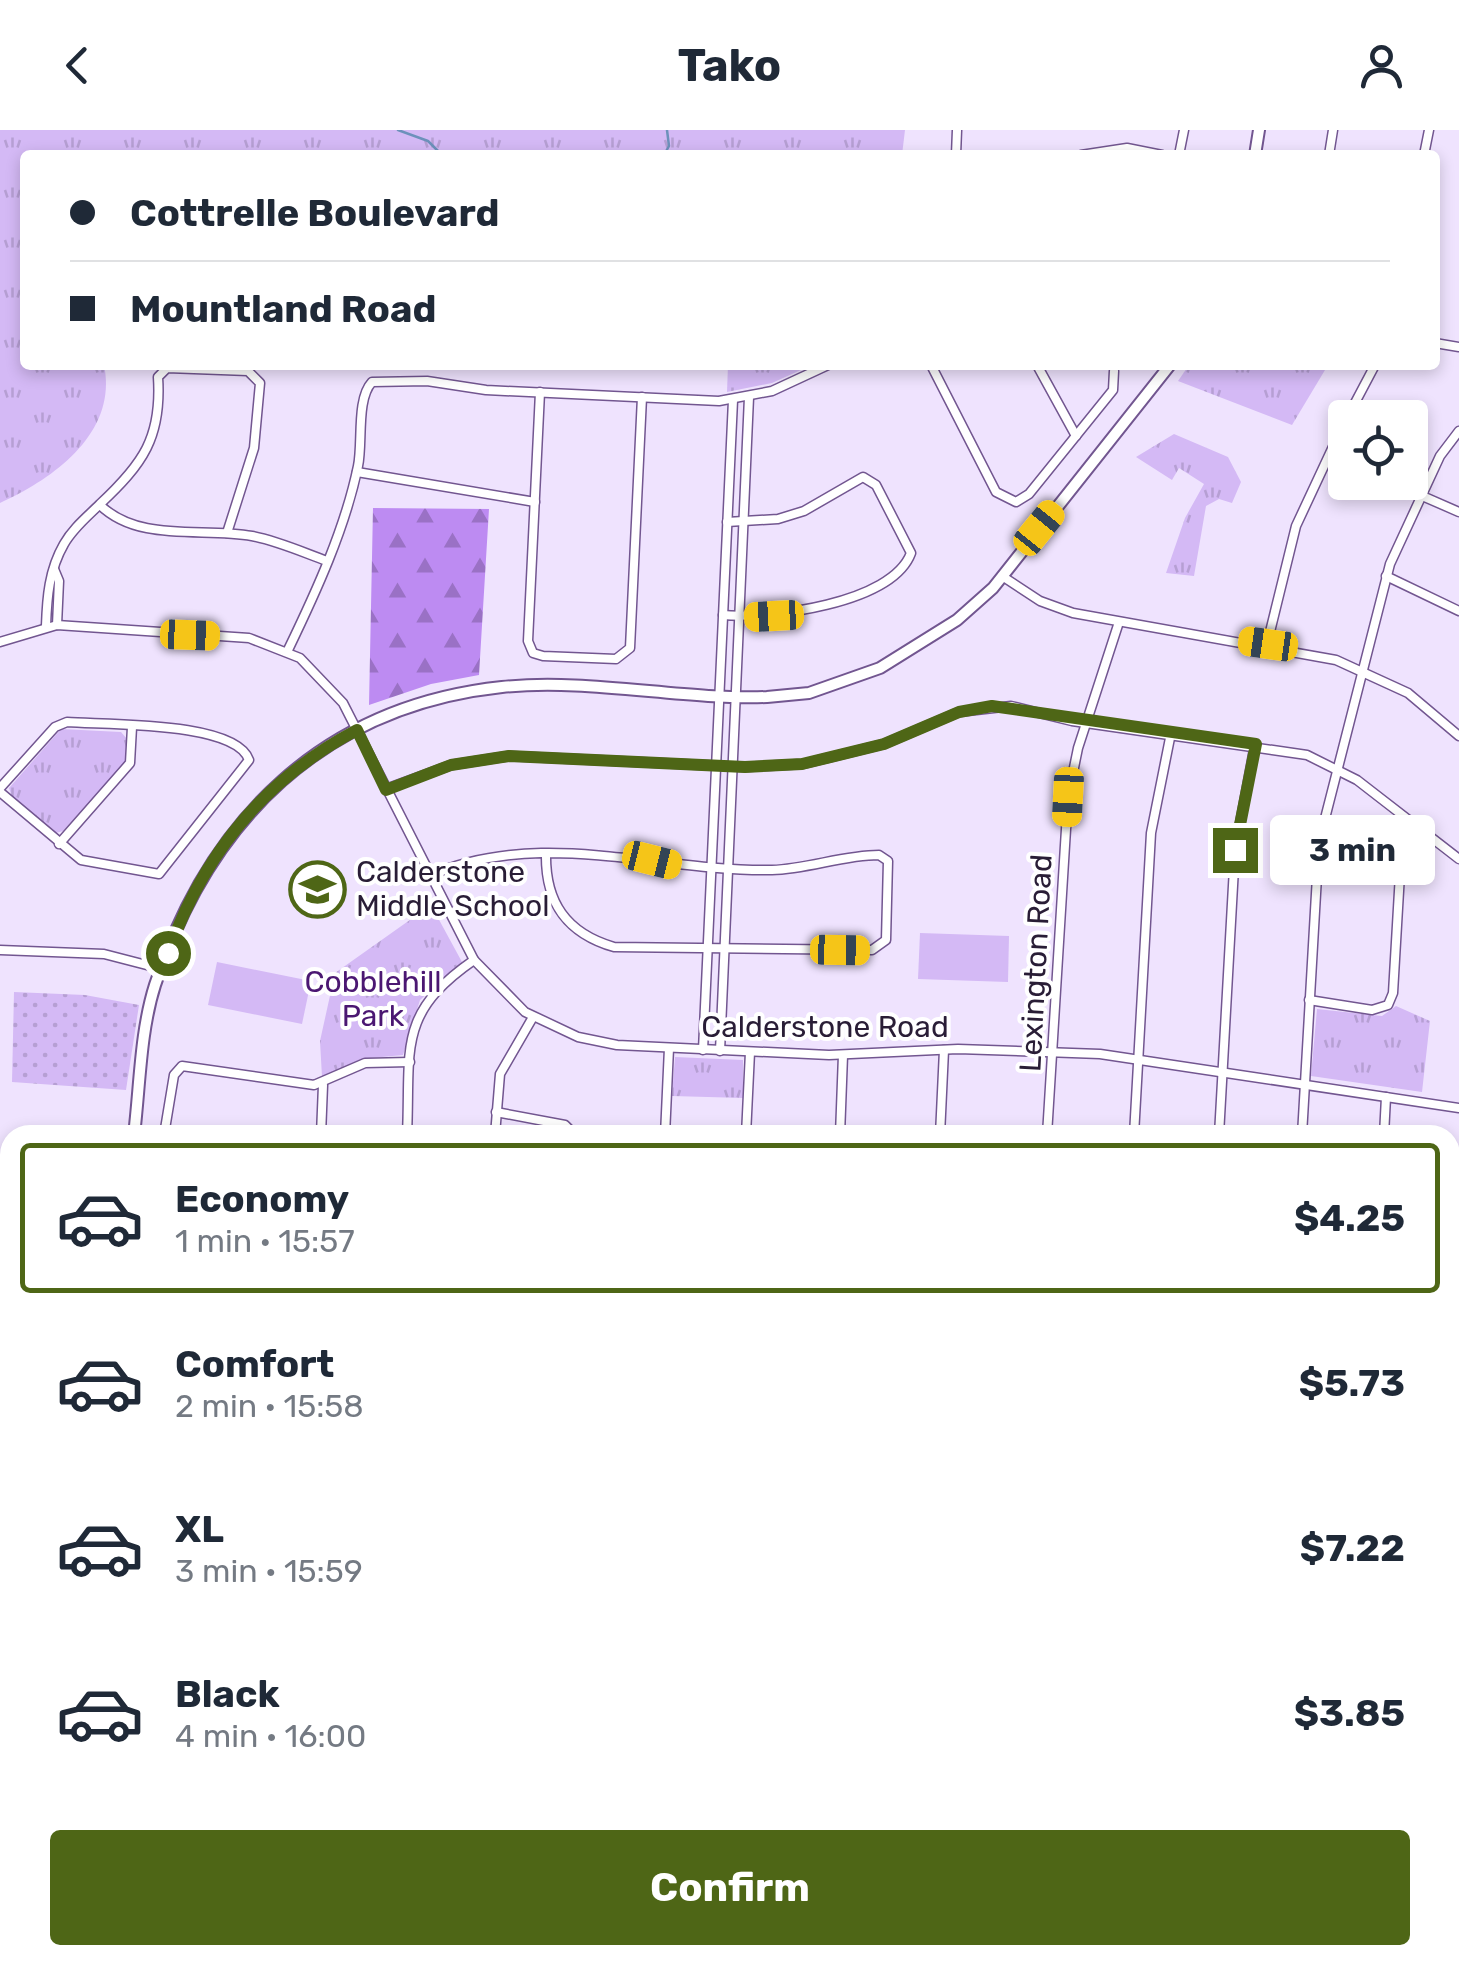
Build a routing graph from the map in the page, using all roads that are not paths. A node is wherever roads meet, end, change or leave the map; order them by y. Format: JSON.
{"nodes":[{"id":1,"x":818,"y":370,"type":"edge"},
{"id":2,"x":933,"y":370,"type":"edge"},
{"id":3,"x":1040,"y":370,"type":"edge"},
{"id":4,"x":1166,"y":370,"type":"edge"},
{"id":5,"x":1372,"y":370,"type":"edge"},
{"id":6,"x":1114,"y":371,"type":"dead end"},
{"id":7,"x":540,"y":392,"type":"junction"},
{"id":8,"x":642,"y":397,"type":"junction"},
{"id":9,"x":749,"y":398,"type":"junction"},
{"id":10,"x":733,"y":400,"type":"junction"},
{"id":11,"x":1356,"y":400,"type":"edge"},
{"id":12,"x":1459,"y":432,"type":"edge"},
{"id":13,"x":1076,"y":436,"type":"junction"},
{"id":14,"x":1328,"y":458,"type":"edge"},
{"id":15,"x":357,"y":472,"type":"junction"},
{"id":16,"x":1428,"y":479,"type":"edge"},
{"id":17,"x":1428,"y":498,"type":"edge"},
{"id":18,"x":1418,"y":500,"type":"edge"},
{"id":19,"x":535,"y":502,"type":"junction"},
{"id":20,"x":100,"y":505,"type":"junction"},
{"id":21,"x":1459,"y":512,"type":"edge"},
{"id":22,"x":727,"y":522,"type":"junction"},
{"id":23,"x":744,"y":522,"type":"junction"},
{"id":24,"x":226,"y":533,"type":"junction"},
{"id":25,"x":326,"y":561,"type":"junction"},
{"id":26,"x":54,"y":570,"type":"junction"},
{"id":27,"x":1002,"y":576,"type":"junction"},
{"id":28,"x":1386,"y":576,"type":"junction"},
{"id":29,"x":1459,"y":612,"type":"edge"},
{"id":30,"x":723,"y":616,"type":"junction"},
{"id":31,"x":740,"y":617,"type":"junction"},
{"id":32,"x":1119,"y":622,"type":"junction"},
{"id":33,"x":46,"y":626,"type":"junction"},
{"id":34,"x":57,"y":626,"type":"junction"},
{"id":35,"x":0,"y":642,"type":"edge"},
{"id":36,"x":1268,"y":644,"type":"junction"},
{"id":37,"x":288,"y":650,"type":"junction"},
{"id":38,"x":1364,"y":670,"type":"junction"},
{"id":39,"x":719,"y":694,"type":"junction"},
{"id":40,"x":736,"y":696,"type":"junction"},
{"id":41,"x":1087,"y":723,"type":"junction"},
{"id":42,"x":132,"y":727,"type":"junction"},
{"id":43,"x":357,"y":730,"type":"junction"},
{"id":44,"x":1171,"y":733,"type":"junction"},
{"id":45,"x":1459,"y":736,"type":"edge"},
{"id":46,"x":1256,"y":744,"type":"junction"},
{"id":47,"x":716,"y":766,"type":"junction"},
{"id":48,"x":732,"y":766,"type":"junction"},
{"id":49,"x":1336,"y":766,"type":"junction"},
{"id":50,"x":0,"y":790,"type":"edge"},
{"id":51,"x":386,"y":790,"type":"junction"},
{"id":52,"x":1420,"y":833,"type":"junction"},
{"id":53,"x":59,"y":844,"type":"junction"},
{"id":54,"x":546,"y":853,"type":"junction"},
{"id":55,"x":1459,"y":859,"type":"edge"},
{"id":56,"x":711,"y":868,"type":"junction"},
{"id":57,"x":728,"y":868,"type":"junction"},
{"id":58,"x":429,"y":876,"type":"junction"},
{"id":59,"x":707,"y":948,"type":"junction"},
{"id":60,"x":724,"y":948,"type":"junction"},
{"id":61,"x":0,"y":950,"type":"edge"},
{"id":62,"x":474,"y":960,"type":"junction"},
{"id":63,"x":162,"y":968,"type":"junction"},
{"id":64,"x":1309,"y":1000,"type":"junction"},
{"id":65,"x":533,"y":1017,"type":"junction"},
{"id":66,"x":669,"y":1048,"type":"junction"},
{"id":67,"x":702,"y":1050,"type":"junction"},
{"id":68,"x":720,"y":1050,"type":"junction"},
{"id":69,"x":944,"y":1050,"type":"junction"},
{"id":70,"x":750,"y":1052,"type":"junction"},
{"id":71,"x":1053,"y":1052,"type":"junction"},
{"id":72,"x":843,"y":1055,"type":"junction"},
{"id":73,"x":1138,"y":1059,"type":"junction"},
{"id":74,"x":410,"y":1062,"type":"junction"},
{"id":75,"x":1223,"y":1071,"type":"junction"},
{"id":76,"x":1305,"y":1084,"type":"junction"},
{"id":77,"x":323,"y":1085,"type":"junction"},
{"id":78,"x":1386,"y":1097,"type":"junction"},
{"id":79,"x":1459,"y":1108,"type":"edge"},
{"id":80,"x":496,"y":1112,"type":"junction"},
{"id":81,"x":135,"y":1125,"type":"edge"},
{"id":82,"x":166,"y":1125,"type":"edge"},
{"id":83,"x":322,"y":1125,"type":"edge"},
{"id":84,"x":407,"y":1125,"type":"edge"},
{"id":85,"x":495,"y":1125,"type":"edge"},
{"id":86,"x":560,"y":1125,"type":"edge"},
{"id":87,"x":665,"y":1125,"type":"edge"},
{"id":88,"x":746,"y":1125,"type":"edge"},
{"id":89,"x":840,"y":1125,"type":"edge"},
{"id":90,"x":940,"y":1125,"type":"edge"},
{"id":91,"x":1049,"y":1125,"type":"edge"},
{"id":92,"x":1135,"y":1125,"type":"edge"},
{"id":93,"x":1220,"y":1125,"type":"edge"},
{"id":94,"x":1303,"y":1125,"type":"edge"},
{"id":95,"x":1385,"y":1125,"type":"edge"}],
"edges":[{"from":1,"to":9,"type":"street"},
{"from":2,"to":13,"type":"street"},
{"from":3,"to":13,"type":"street"},
{"from":4,"to":27,"type":"main road"},
{"from":5,"to":11,"type":"street"},
{"from":6,"to":13,"type":"street"},
{"from":7,"to":8,"type":"street"},
{"from":7,"to":15,"type":"street"},
{"from":7,"to":19,"type":"street"},
{"from":8,"to":10,"type":"street"},
{"from":8,"to":19,"type":"street"},
{"from":9,"to":10,"type":"street"},
{"from":9,"to":23,"type":"street"},
{"from":10,"to":22,"type":"street"},
{"from":12,"to":16,"type":"street"},
{"from":14,"to":36,"type":"street"},
{"from":15,"to":19,"type":"street"},
{"from":15,"to":25,"type":"street"},
{"from":17,"to":21,"type":"street"},
{"from":18,"to":28,"type":"street"},
{"from":20,"to":24,"type":"street"},
{"from":20,"to":24,"type":"street"},
{"from":20,"to":26,"type":"street"},
{"from":22,"to":23,"type":"street"},
{"from":22,"to":30,"type":"street"},
{"from":23,"to":31,"type":"street"},
{"from":23,"to":31,"type":"street"},
{"from":24,"to":25,"type":"street"},
{"from":25,"to":37,"type":"street"},
{"from":26,"to":33,"type":"street"},
{"from":26,"to":34,"type":"street"},
{"from":27,"to":32,"type":"street"},
{"from":27,"to":40,"type":"main road"},
{"from":28,"to":29,"type":"street"},
{"from":28,"to":38,"type":"street"},
{"from":30,"to":31,"type":"street"},
{"from":30,"to":39,"type":"street"},
{"from":31,"to":40,"type":"street"},
{"from":32,"to":36,"type":"street"},
{"from":32,"to":41,"type":"street","name":"Lexington Road"},
{"from":33,"to":34,"type":"street"},
{"from":33,"to":35,"type":"street"},
{"from":34,"to":37,"type":"street"},
{"from":36,"to":38,"type":"street"},
{"from":37,"to":43,"type":"street","name":"Calderstone Road"},
{"from":38,"to":45,"type":"street"},
{"from":38,"to":49,"type":"street"},
{"from":39,"to":40,"type":"main road"},
{"from":39,"to":43,"type":"main road"},
{"from":39,"to":47,"type":"street"},
{"from":40,"to":48,"type":"street"},
{"from":41,"to":44,"type":"street"},
{"from":41,"to":48,"type":"street"},
{"from":41,"to":71,"type":"street","name":"Lexington Road"},
{"from":42,"to":50,"type":"street"},
{"from":42,"to":53,"type":"street"},
{"from":42,"to":53,"type":"street"},
{"from":43,"to":51,"type":"street","name":"Calderstone Road"},
{"from":43,"to":63,"type":"main road"},
{"from":44,"to":46,"type":"street"},
{"from":44,"to":73,"type":"street"},
{"from":46,"to":49,"type":"street"},
{"from":46,"to":75,"type":"street"},
{"from":47,"to":48,"type":"street"},
{"from":47,"to":51,"type":"street"},
{"from":47,"to":56,"type":"street"},
{"from":48,"to":57,"type":"street"},
{"from":49,"to":52,"type":"street"},
{"from":49,"to":64,"type":"street"},
{"from":50,"to":53,"type":"street"},
{"from":51,"to":58,"type":"street","name":"Calderstone Road"},
{"from":52,"to":55,"type":"street"},
{"from":52,"to":64,"type":"street"},
{"from":54,"to":56,"type":"street"},
{"from":54,"to":58,"type":"street"},
{"from":54,"to":59,"type":"street"},
{"from":56,"to":57,"type":"street"},
{"from":56,"to":59,"type":"street"},
{"from":57,"to":60,"type":"street"},
{"from":57,"to":60,"type":"street"},
{"from":58,"to":62,"type":"street","name":"Calderstone Road"},
{"from":59,"to":60,"type":"street"},
{"from":59,"to":67,"type":"street"},
{"from":60,"to":68,"type":"street"},
{"from":61,"to":63,"type":"street"},
{"from":62,"to":65,"type":"street","name":"Calderstone Road"},
{"from":62,"to":74,"type":"street"},
{"from":63,"to":81,"type":"main road"},
{"from":64,"to":76,"type":"street"},
{"from":65,"to":66,"type":"street","name":"Calderstone Road"},
{"from":65,"to":80,"type":"street"},
{"from":66,"to":67,"type":"street","name":"Calderstone Road"},
{"from":66,"to":87,"type":"street"},
{"from":67,"to":68,"type":"street","name":"Calderstone Road"},
{"from":68,"to":70,"type":"street","name":"Calderstone Road"},
{"from":69,"to":71,"type":"street","name":"Calderstone Road"},
{"from":69,"to":72,"type":"street","name":"Calderstone Road"},
{"from":69,"to":90,"type":"street"},
{"from":70,"to":72,"type":"street","name":"Calderstone Road"},
{"from":70,"to":88,"type":"street"},
{"from":71,"to":73,"type":"street","name":"Calderstone Road"},
{"from":71,"to":91,"type":"street","name":"Lexington Road"},
{"from":72,"to":89,"type":"street"},
{"from":73,"to":75,"type":"street","name":"Calderstone Road"},
{"from":73,"to":92,"type":"street"},
{"from":74,"to":77,"type":"street"},
{"from":74,"to":84,"type":"street"},
{"from":75,"to":76,"type":"street","name":"Calderstone Road"},
{"from":75,"to":93,"type":"street"},
{"from":76,"to":78,"type":"street","name":"Calderstone Road"},
{"from":76,"to":94,"type":"street"},
{"from":77,"to":82,"type":"street"},
{"from":77,"to":83,"type":"street"},
{"from":78,"to":79,"type":"street","name":"Calderstone Road"},
{"from":78,"to":95,"type":"street"},
{"from":80,"to":85,"type":"street"},
{"from":80,"to":86,"type":"street"}]}
